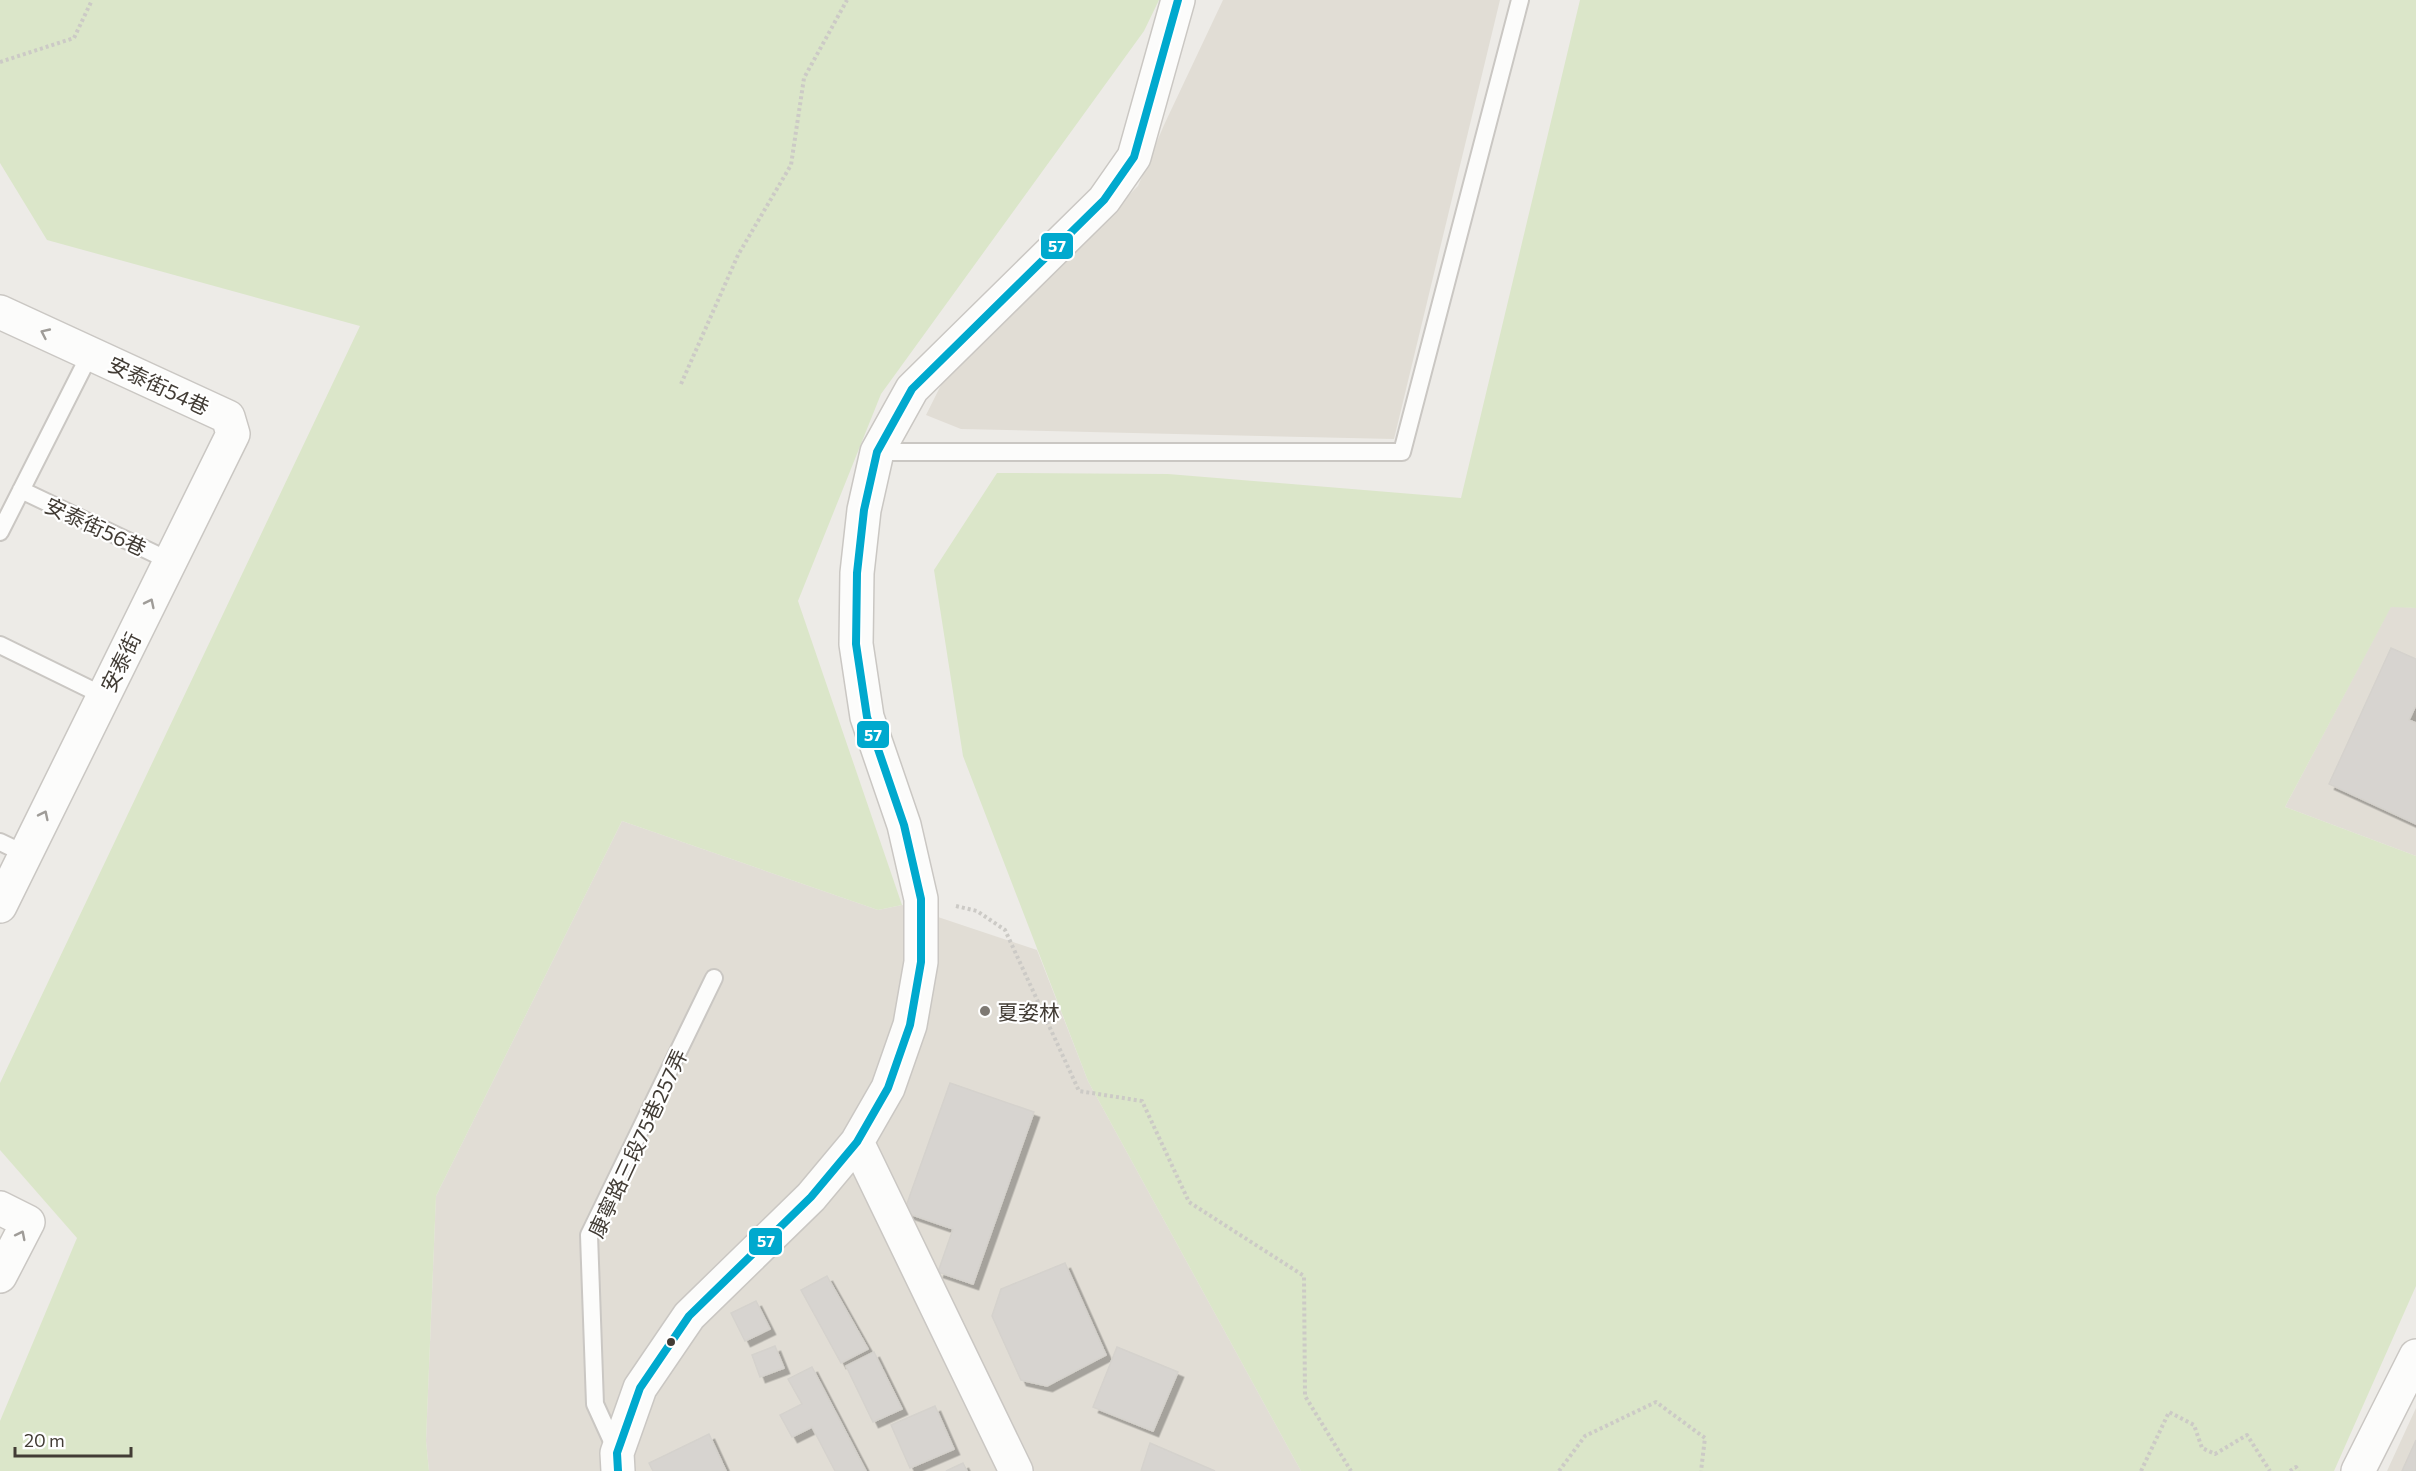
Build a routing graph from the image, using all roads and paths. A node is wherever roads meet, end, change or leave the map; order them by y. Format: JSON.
{"nodes":[{"id":1,"x":92,"y":0,"type":"edge"},
{"id":2,"x":847,"y":0,"type":"edge"},
{"id":3,"x":1178,"y":0,"type":"edge"},
{"id":4,"x":1520,"y":0,"type":"edge"},
{"id":5,"x":0,"y":62,"type":"edge"},
{"id":6,"x":0,"y":312,"type":"edge"},
{"id":7,"x":90,"y":354,"type":"junction"},
{"id":8,"x":681,"y":384,"type":"dead end"},
{"id":9,"x":228,"y":417,"type":"joint"},
{"id":10,"x":877,"y":452,"type":"junction"},
{"id":11,"x":21,"y":490,"type":"junction"},
{"id":12,"x":0,"y":532,"type":"edge"},
{"id":13,"x":170,"y":561,"type":"junction"},
{"id":14,"x":0,"y":645,"type":"edge"},
{"id":15,"x":104,"y":696,"type":"junction"},
{"id":16,"x":13,"y":848,"type":"edge"},
{"id":17,"x":921,"y":899,"type":"junction"},
{"id":18,"x":0,"y":906,"type":"edge"},
{"id":19,"x":714,"y":978,"type":"dead end"},
{"id":20,"x":857,"y":1142,"type":"junction"},
{"id":21,"x":0,"y":1208,"type":"edge"},
{"id":22,"x":0,"y":1276,"type":"edge"},
{"id":23,"x":2416,"y":1356,"type":"edge"},
{"id":24,"x":618,"y":1462,"type":"edge"},
{"id":25,"x":1016,"y":1471,"type":"edge"},
{"id":26,"x":1351,"y":1471,"type":"edge"},
{"id":27,"x":1559,"y":1471,"type":"edge"},
{"id":28,"x":1701,"y":1471,"type":"edge"},
{"id":29,"x":2141,"y":1471,"type":"edge"},
{"id":30,"x":2270,"y":1471,"type":"edge"},
{"id":31,"x":2290,"y":1471,"type":"edge"},
{"id":32,"x":2299,"y":1471,"type":"edge"},
{"id":33,"x":2358,"y":1471,"type":"edge"}],
"edges":[{"from":1,"to":5,"type":"path"},
{"from":2,"to":8,"type":"path"},
{"from":3,"to":10,"type":"street"},
{"from":4,"to":10,"type":"lane"},
{"from":7,"to":6,"type":"street","one_way":true},
{"from":7,"to":9,"type":"street","name":"安泰街54巷"},
{"from":7,"to":11,"type":"lane"},
{"from":9,"to":13,"type":"street","name":"安泰街"},
{"from":10,"to":17,"type":"street"},
{"from":11,"to":12,"type":"lane"},
{"from":11,"to":13,"type":"lane","name":"安泰街56巷"},
{"from":15,"to":13,"type":"street","name":"安泰街","one_way":true},
{"from":14,"to":15,"type":"lane"},
{"from":16,"to":15,"type":"street","name":"安泰街","one_way":true},
{"from":16,"to":18,"type":"street","name":"安泰街"},
{"from":17,"to":20,"type":"street"},
{"from":17,"to":26,"type":"path"},
{"from":19,"to":24,"type":"lane","name":"康寧路三段75巷257弄"},
{"from":20,"to":24,"type":"street"},
{"from":20,"to":25,"type":"street"},
{"from":22,"to":21,"type":"street","one_way":true},
{"from":23,"to":33,"type":"street"},
{"from":27,"to":28,"type":"path"},
{"from":29,"to":30,"type":"path"},
{"from":31,"to":32,"type":"path"}]}
